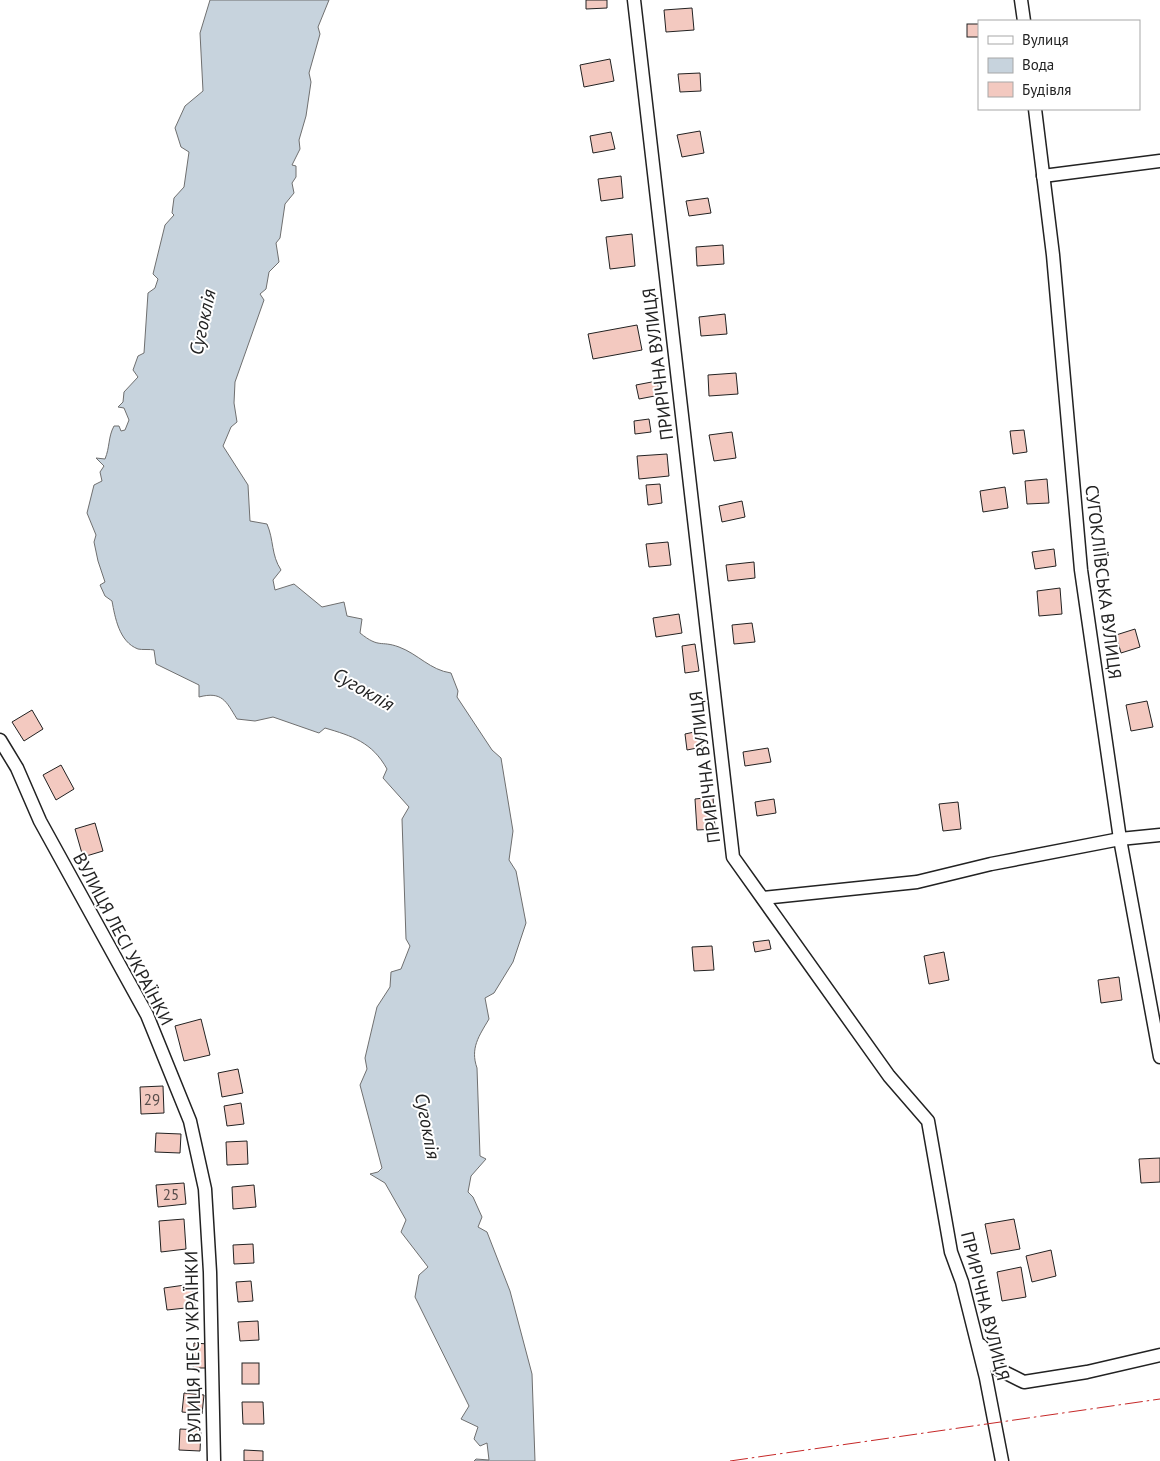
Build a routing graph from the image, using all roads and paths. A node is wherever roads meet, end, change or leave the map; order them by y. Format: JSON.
{"nodes":[{"id":1,"x":634,"y":0,"type":"edge"},
{"id":2,"x":1021,"y":0,"type":"edge"},
{"id":3,"x":1024,"y":20,"type":"edge"},
{"id":4,"x":1035,"y":110,"type":"edge"},
{"id":5,"x":1160,"y":161,"type":"edge"},
{"id":6,"x":1043,"y":176,"type":"junction"},
{"id":7,"x":0,"y":740,"type":"edge"},
{"id":8,"x":1160,"y":835,"type":"edge"},
{"id":9,"x":1120,"y":839,"type":"junction"},
{"id":10,"x":763,"y":898,"type":"junction"},
{"id":11,"x":1160,"y":1057,"type":"edge"},
{"id":12,"x":976,"y":1338,"type":"junction"},
{"id":13,"x":1160,"y":1355,"type":"edge"},
{"id":14,"x":214,"y":1461,"type":"edge"},
{"id":15,"x":1002,"y":1461,"type":"edge"}],
"edges":[{"from":1,"to":10,"type":"street","name":"ПРИРІЧНА ВУЛИЦЯ"},
{"from":2,"to":3,"type":"street"},
{"from":4,"to":6,"type":"street","name":"СУГОКЛІЇВСЬКА ВУЛИЦЯ"},
{"from":5,"to":6,"type":"street"},
{"from":6,"to":9,"type":"street","name":"СУГОКЛІЇВСЬКА ВУЛИЦЯ"},
{"from":7,"to":14,"type":"street","name":"ВУЛИЦЯ ЛЕСІ УКРАЇНКИ"},
{"from":8,"to":9,"type":"street"},
{"from":9,"to":10,"type":"street"},
{"from":9,"to":11,"type":"street","name":"СУГОКЛІЇВСЬКА ВУЛИЦЯ"},
{"from":10,"to":12,"type":"street","name":"ПРИРІЧНА ВУЛИЦЯ"},
{"from":12,"to":13,"type":"street"},
{"from":12,"to":15,"type":"street","name":"ПРИРІЧНА ВУЛИЦЯ"}]}
